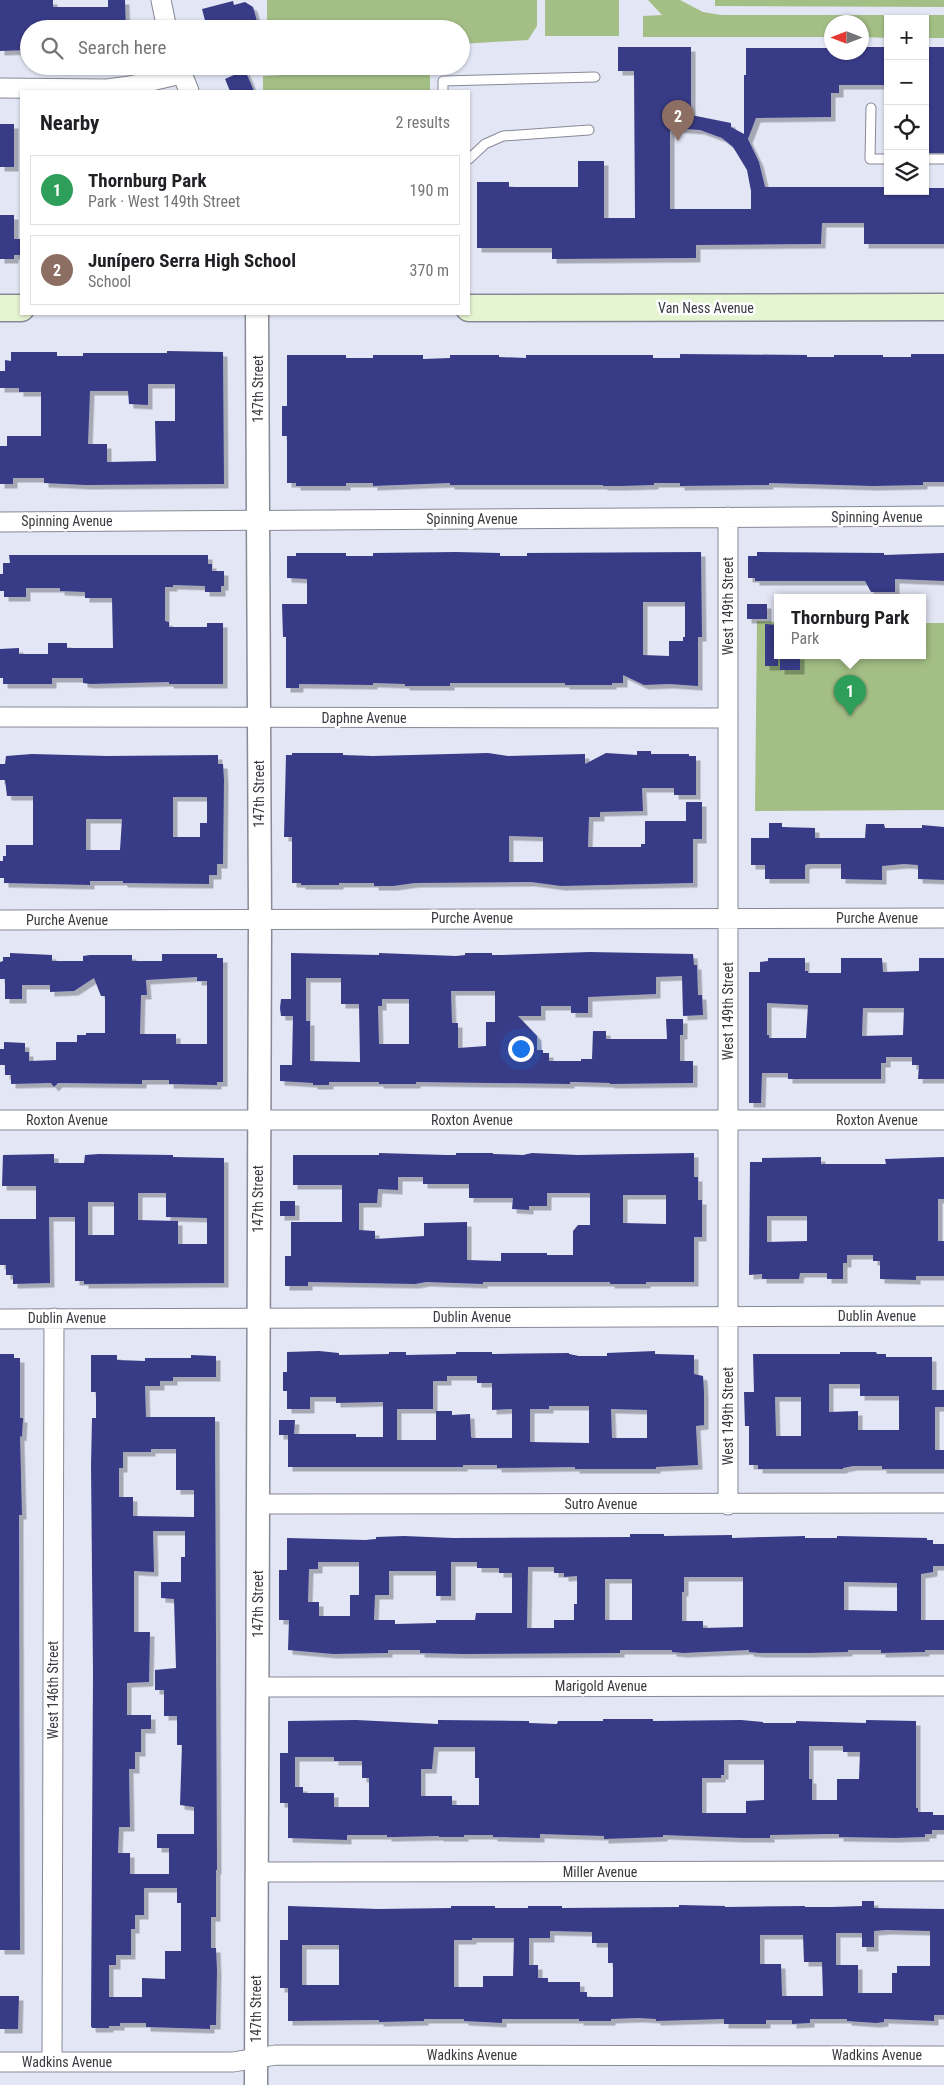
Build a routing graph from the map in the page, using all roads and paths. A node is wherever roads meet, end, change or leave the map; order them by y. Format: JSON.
{"nodes":[{"id":1,"x":161,"y":0,"type":"edge"},
{"id":2,"x":165,"y":20,"type":"edge"},
{"id":3,"x":183,"y":77,"type":"edge"},
{"id":4,"x":596,"y":77,"type":"dead end"},
{"id":5,"x":0,"y":88,"type":"edge"},
{"id":6,"x":442,"y":90,"type":"edge"},
{"id":7,"x":871,"y":108,"type":"dead end"},
{"id":8,"x":589,"y":130,"type":"dead end"},
{"id":9,"x":470,"y":158,"type":"edge"},
{"id":10,"x":884,"y":159,"type":"edge"},
{"id":11,"x":929,"y":159,"type":"edge"},
{"id":12,"x":944,"y":159,"type":"edge"},
{"id":13,"x":944,"y":307,"type":"edge"},
{"id":14,"x":0,"y":308,"type":"edge"},
{"id":15,"x":20,"y":308,"type":"edge"},
{"id":16,"x":470,"y":308,"type":"edge"},
{"id":17,"x":257,"y":315,"type":"edge"},
{"id":18,"x":944,"y":516,"type":"edge"},
{"id":19,"x":728,"y":517,"type":"junction"},
{"id":20,"x":259,"y":520,"type":"junction"},
{"id":21,"x":0,"y":522,"type":"edge"},
{"id":22,"x":0,"y":717,"type":"edge"},
{"id":23,"x":258,"y":718,"type":"junction"},
{"id":24,"x":728,"y":718,"type":"junction"},
{"id":25,"x":728,"y":917,"type":"junction"},
{"id":26,"x":944,"y":918,"type":"edge"},
{"id":27,"x":260,"y":919,"type":"junction"},
{"id":28,"x":0,"y":920,"type":"edge"},
{"id":29,"x":0,"y":1120,"type":"edge"},
{"id":30,"x":258,"y":1120,"type":"junction"},
{"id":31,"x":728,"y":1120,"type":"junction"},
{"id":32,"x":944,"y":1120,"type":"edge"},
{"id":33,"x":728,"y":1316,"type":"junction"},
{"id":34,"x":944,"y":1316,"type":"edge"},
{"id":35,"x":0,"y":1318,"type":"edge"},
{"id":36,"x":54,"y":1318,"type":"junction"},
{"id":37,"x":258,"y":1318,"type":"junction"},
{"id":38,"x":944,"y":1503,"type":"edge"},
{"id":39,"x":257,"y":1504,"type":"junction"},
{"id":40,"x":728,"y":1505,"type":"junction"},
{"id":41,"x":944,"y":1686,"type":"edge"},
{"id":42,"x":258,"y":1687,"type":"junction"},
{"id":43,"x":944,"y":1871,"type":"edge"},
{"id":44,"x":257,"y":1872,"type":"junction"},
{"id":45,"x":944,"y":2056,"type":"edge"},
{"id":46,"x":256,"y":2059,"type":"junction"},
{"id":47,"x":0,"y":2062,"type":"edge"},
{"id":48,"x":52,"y":2062,"type":"junction"},
{"id":49,"x":256,"y":2085,"type":"edge"}],
"edges":[{"from":1,"to":2,"type":"street"},
{"from":3,"to":5,"type":"street"},
{"from":4,"to":6,"type":"lane"},
{"from":7,"to":10,"type":"lane"},
{"from":8,"to":9,"type":"lane"},
{"from":11,"to":12,"type":"lane"},
{"from":13,"to":16,"type":"main road","name":"Van Ness Avenue"},
{"from":14,"to":15,"type":"main road"},
{"from":17,"to":20,"type":"street","name":"147th Street"},
{"from":18,"to":19,"type":"street","name":"Spinning Avenue"},
{"from":19,"to":20,"type":"street","name":"Spinning Avenue"},
{"from":19,"to":24,"type":"street","name":"West 149th Street"},
{"from":20,"to":21,"type":"street","name":"Spinning Avenue"},
{"from":20,"to":23,"type":"street","name":"147th Street"},
{"from":22,"to":23,"type":"street","name":"Daphne Avenue"},
{"from":23,"to":24,"type":"street","name":"Daphne Avenue"},
{"from":23,"to":27,"type":"street","name":"147th Street"},
{"from":24,"to":25,"type":"street","name":"West 149th Street"},
{"from":25,"to":26,"type":"street","name":"Purche Avenue"},
{"from":25,"to":27,"type":"street","name":"Purche Avenue"},
{"from":25,"to":31,"type":"street","name":"West 149th Street"},
{"from":27,"to":28,"type":"street","name":"Purche Avenue"},
{"from":27,"to":30,"type":"street","name":"147th Street"},
{"from":29,"to":30,"type":"street","name":"Roxton Avenue"},
{"from":30,"to":31,"type":"street","name":"Roxton Avenue"},
{"from":30,"to":37,"type":"street","name":"147th Street"},
{"from":31,"to":32,"type":"street","name":"Roxton Avenue"},
{"from":31,"to":33,"type":"street","name":"West 149th Street"},
{"from":33,"to":34,"type":"street","name":"Dublin Avenue"},
{"from":33,"to":37,"type":"street","name":"Dublin Avenue"},
{"from":33,"to":40,"type":"street","name":"West 149th Street"},
{"from":35,"to":36,"type":"street","name":"Dublin Avenue"},
{"from":36,"to":37,"type":"street","name":"Dublin Avenue"},
{"from":36,"to":48,"type":"street","name":"West 146th Street"},
{"from":37,"to":39,"type":"street","name":"147th Street"},
{"from":38,"to":40,"type":"street","name":"Sutro Avenue"},
{"from":39,"to":40,"type":"street","name":"Sutro Avenue"},
{"from":39,"to":42,"type":"street","name":"147th Street"},
{"from":41,"to":42,"type":"street","name":"Marigold Avenue"},
{"from":42,"to":44,"type":"street","name":"147th Street"},
{"from":43,"to":44,"type":"street","name":"Miller Avenue"},
{"from":44,"to":46,"type":"street","name":"147th Street"},
{"from":45,"to":46,"type":"street","name":"Wadkins Avenue"},
{"from":46,"to":48,"type":"street","name":"Wadkins Avenue"},
{"from":46,"to":49,"type":"street","name":"147th Street"},
{"from":47,"to":48,"type":"street","name":"Wadkins Avenue"}]}
